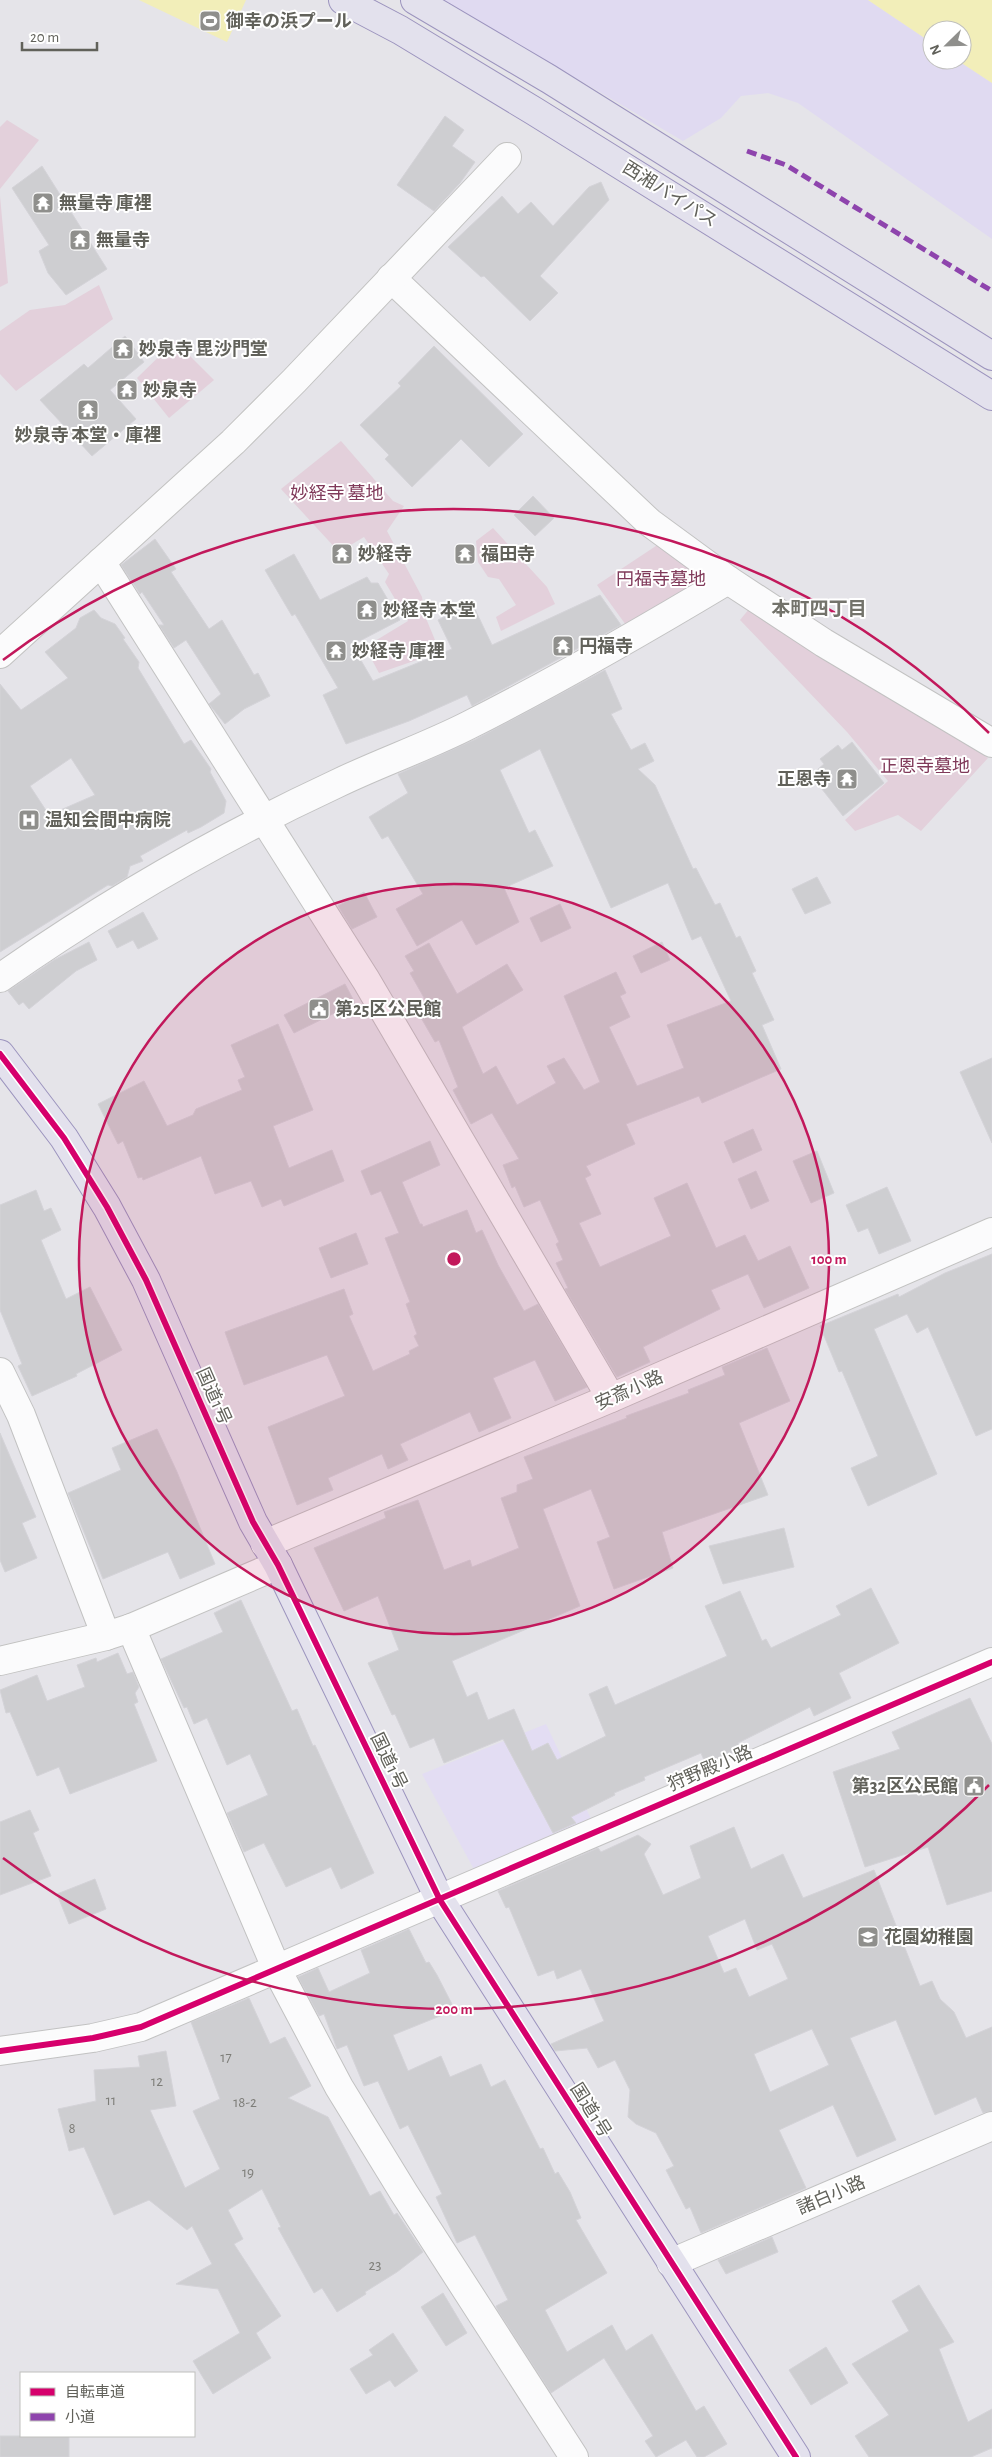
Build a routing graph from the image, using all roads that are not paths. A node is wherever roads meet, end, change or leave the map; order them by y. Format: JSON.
{"nodes":[{"id":1,"x":343,"y":0,"type":"edge"},
{"id":2,"x":415,"y":0,"type":"edge"},
{"id":3,"x":507,"y":157,"type":"dead end"},
{"id":4,"x":391,"y":278,"type":"junction"},
{"id":5,"x":992,"y":356,"type":"edge"},
{"id":6,"x":992,"y":396,"type":"edge"},
{"id":7,"x":101,"y":562,"type":"junction"},
{"id":8,"x":728,"y":580,"type":"junction"},
{"id":9,"x":0,"y":654,"type":"edge"},
{"id":10,"x":992,"y":743,"type":"edge"},
{"id":11,"x":264,"y":819,"type":"junction"},
{"id":12,"x":0,"y":978,"type":"edge"},
{"id":13,"x":0,"y":1054,"type":"edge"},
{"id":14,"x":992,"y":1232,"type":"edge"},
{"id":15,"x":0,"y":1372,"type":"edge"},
{"id":16,"x":611,"y":1398,"type":"junction"},
{"id":17,"x":271,"y":1554,"type":"junction"},
{"id":18,"x":118,"y":1632,"type":"junction"},
{"id":19,"x":0,"y":1661,"type":"edge"},
{"id":20,"x":992,"y":1662,"type":"edge"},
{"id":21,"x":440,"y":1900,"type":"junction"},
{"id":22,"x":277,"y":1970,"type":"junction"},
{"id":23,"x":0,"y":2051,"type":"edge"},
{"id":24,"x":992,"y":2126,"type":"edge"},
{"id":25,"x":671,"y":2263,"type":"junction"},
{"id":26,"x":574,"y":2457,"type":"edge"},
{"id":27,"x":796,"y":2457,"type":"edge"}],
"edges":[{"from":1,"to":6,"type":"highway","name":"西湘バイパス"},
{"from":2,"to":5,"type":"highway","name":"西湘バイパス"},
{"from":3,"to":4,"type":"street"},
{"from":4,"to":7,"type":"street"},
{"from":4,"to":8,"type":"street"},
{"from":7,"to":9,"type":"street"},
{"from":7,"to":11,"type":"street"},
{"from":8,"to":10,"type":"street"},
{"from":8,"to":11,"type":"street"},
{"from":11,"to":12,"type":"street"},
{"from":11,"to":16,"type":"street"},
{"from":13,"to":17,"type":"highway","name":"国道1号"},
{"from":14,"to":16,"type":"street","name":"安斎小路"},
{"from":15,"to":18,"type":"street"},
{"from":16,"to":17,"type":"street","name":"安斎小路"},
{"from":17,"to":18,"type":"street","name":"安斎小路"},
{"from":17,"to":21,"type":"highway","name":"国道1号"},
{"from":18,"to":19,"type":"street","name":"安斎小路"},
{"from":18,"to":22,"type":"street"},
{"from":20,"to":21,"type":"street","name":"狩野殿小路"},
{"from":21,"to":22,"type":"street","name":"狩野殿小路"},
{"from":21,"to":25,"type":"highway","name":"国道1号"},
{"from":22,"to":23,"type":"street","name":"狩野殿小路"},
{"from":22,"to":26,"type":"street"},
{"from":24,"to":25,"type":"street","name":"諸白小路"},
{"from":25,"to":27,"type":"highway","name":"国道1号"}]}
